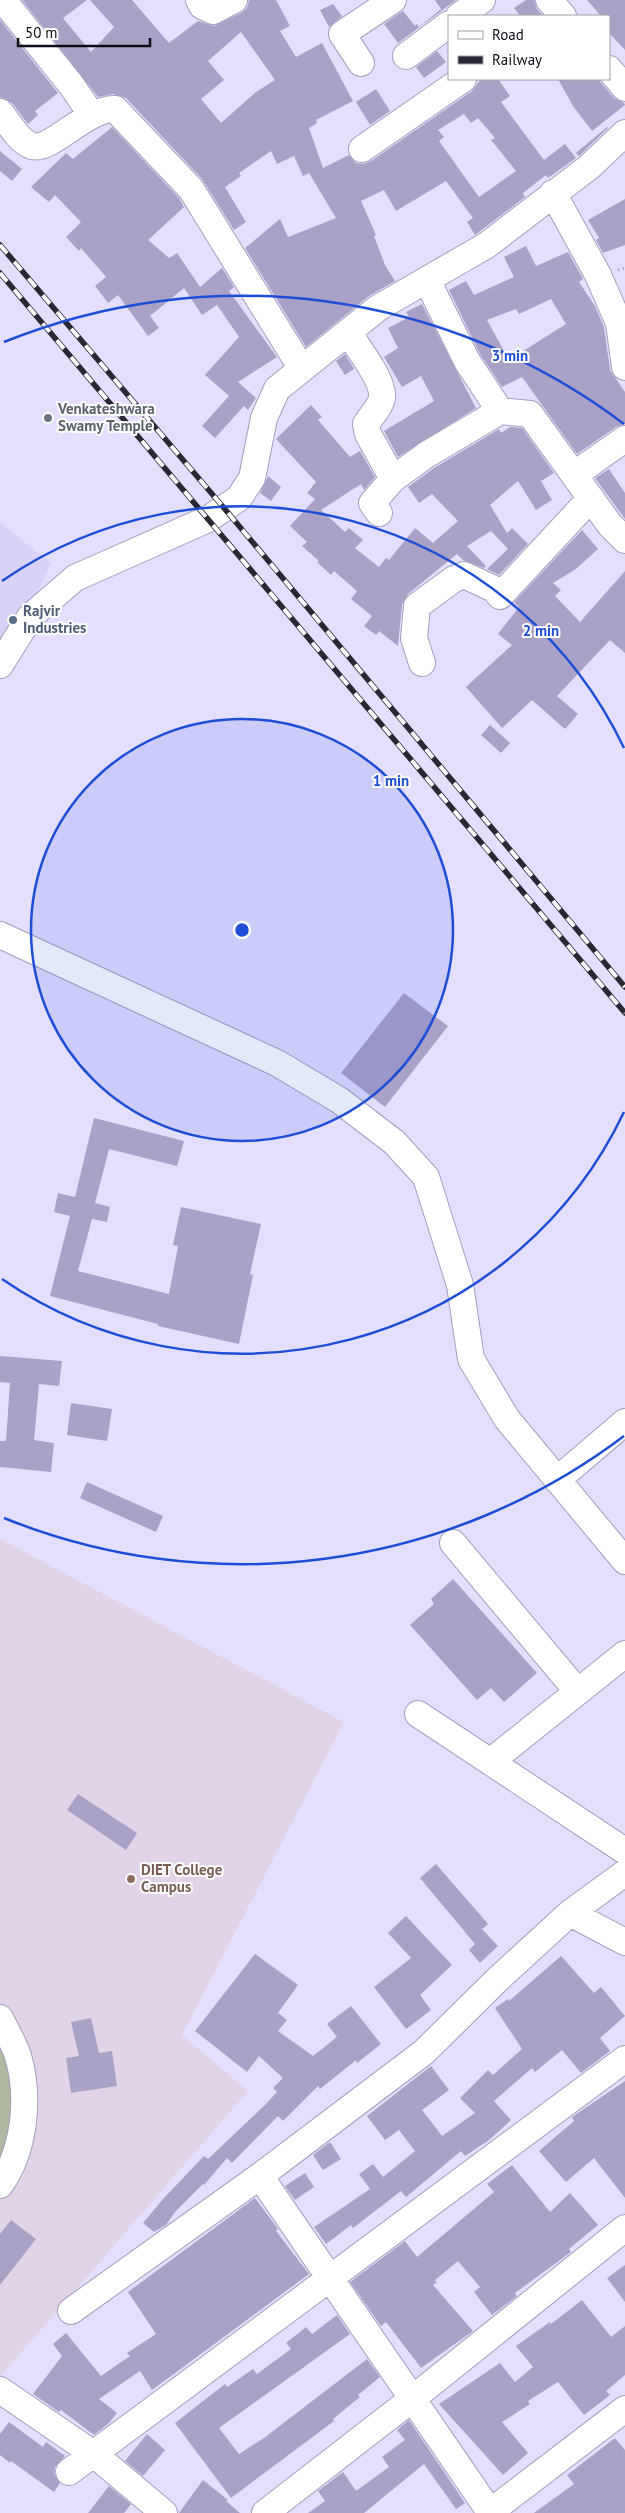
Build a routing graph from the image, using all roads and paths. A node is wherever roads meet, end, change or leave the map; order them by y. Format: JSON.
{"nodes":[{"id":1,"x":3,"y":0,"type":"edge"},
{"id":2,"x":199,"y":0,"type":"edge"},
{"id":3,"x":234,"y":0,"type":"edge"},
{"id":4,"x":393,"y":0,"type":"edge"},
{"id":5,"x":482,"y":0,"type":"edge"},
{"id":6,"x":460,"y":15,"type":"edge"},
{"id":7,"x":448,"y":25,"type":"edge"},
{"id":8,"x":406,"y":56,"type":"dead end"},
{"id":9,"x":362,"y":63,"type":"dead end"},
{"id":10,"x":610,"y":70,"type":"edge"},
{"id":11,"x":462,"y":80,"type":"edge"},
{"id":12,"x":625,"y":88,"type":"edge"},
{"id":13,"x":0,"y":112,"type":"edge"},
{"id":14,"x":91,"y":114,"type":"junction"},
{"id":15,"x":625,"y":133,"type":"edge"},
{"id":16,"x":362,"y":149,"type":"dead end"},
{"id":17,"x":553,"y":193,"type":"junction"},
{"id":18,"x":427,"y":280,"type":"junction"},
{"id":19,"x":348,"y":332,"type":"junction"},
{"id":20,"x":625,"y":366,"type":"edge"},
{"id":21,"x":302,"y":369,"type":"junction"},
{"id":22,"x":500,"y":411,"type":"junction"},
{"id":23,"x":625,"y":439,"type":"edge"},
{"id":24,"x":575,"y":474,"type":"junction"},
{"id":25,"x":393,"y":479,"type":"junction"},
{"id":26,"x":591,"y":498,"type":"junction"},
{"id":27,"x":379,"y":513,"type":"dead end"},
{"id":28,"x":620,"y":525,"type":"edge"},
{"id":29,"x":422,"y":663,"type":"dead end"},
{"id":30,"x":0,"y":665,"type":"edge"},
{"id":31,"x":0,"y":935,"type":"edge"},
{"id":32,"x":625,"y":1422,"type":"edge"},
{"id":33,"x":557,"y":1480,"type":"junction"},
{"id":34,"x":453,"y":1543,"type":"dead end"},
{"id":35,"x":625,"y":1562,"type":"edge"},
{"id":36,"x":625,"y":1654,"type":"edge"},
{"id":37,"x":578,"y":1692,"type":"junction"},
{"id":38,"x":418,"y":1714,"type":"dead end"},
{"id":39,"x":490,"y":1762,"type":"junction"},
{"id":40,"x":625,"y":1851,"type":"edge"},
{"id":41,"x":625,"y":1873,"type":"edge"},
{"id":42,"x":570,"y":1913,"type":"junction"},
{"id":43,"x":625,"y":1942,"type":"edge"},
{"id":44,"x":0,"y":2018,"type":"edge"},
{"id":45,"x":625,"y":2059,"type":"edge"},
{"id":46,"x":260,"y":2176,"type":"junction"},
{"id":47,"x":0,"y":2185,"type":"edge"},
{"id":48,"x":625,"y":2228,"type":"edge"},
{"id":49,"x":330,"y":2279,"type":"junction"},
{"id":50,"x":71,"y":2311,"type":"dead end"},
{"id":51,"x":0,"y":2390,"type":"edge"},
{"id":52,"x":412,"y":2399,"type":"junction"},
{"id":53,"x":625,"y":2409,"type":"edge"},
{"id":54,"x":95,"y":2454,"type":"junction"},
{"id":55,"x":70,"y":2472,"type":"dead end"},
{"id":56,"x":164,"y":2513,"type":"edge"},
{"id":57,"x":265,"y":2513,"type":"edge"},
{"id":58,"x":490,"y":2513,"type":"edge"}],
"edges":[{"from":1,"to":14,"type":"street"},
{"from":2,"to":3,"type":"street"},
{"from":4,"to":9,"type":"street"},
{"from":5,"to":6,"type":"street"},
{"from":7,"to":8,"type":"street"},
{"from":10,"to":12,"type":"street"},
{"from":11,"to":16,"type":"street"},
{"from":13,"to":14,"type":"street"},
{"from":14,"to":21,"type":"street"},
{"from":15,"to":17,"type":"street"},
{"from":17,"to":18,"type":"street"},
{"from":17,"to":20,"type":"street"},
{"from":18,"to":19,"type":"street"},
{"from":18,"to":22,"type":"street"},
{"from":19,"to":21,"type":"street"},
{"from":19,"to":25,"type":"street"},
{"from":21,"to":30,"type":"street"},
{"from":22,"to":24,"type":"street"},
{"from":22,"to":25,"type":"street"},
{"from":23,"to":24,"type":"street"},
{"from":24,"to":26,"type":"street"},
{"from":25,"to":27,"type":"street"},
{"from":26,"to":28,"type":"street"},
{"from":26,"to":29,"type":"street"},
{"from":31,"to":33,"type":"street"},
{"from":32,"to":33,"type":"street"},
{"from":33,"to":35,"type":"street"},
{"from":34,"to":37,"type":"street"},
{"from":36,"to":37,"type":"street"},
{"from":37,"to":39,"type":"street"},
{"from":38,"to":39,"type":"street"},
{"from":39,"to":40,"type":"street"},
{"from":41,"to":42,"type":"street"},
{"from":42,"to":43,"type":"street"},
{"from":42,"to":46,"type":"street"},
{"from":44,"to":47,"type":"street"},
{"from":45,"to":49,"type":"street"},
{"from":46,"to":49,"type":"street"},
{"from":46,"to":50,"type":"street"},
{"from":48,"to":52,"type":"street"},
{"from":49,"to":52,"type":"street"},
{"from":49,"to":54,"type":"street"},
{"from":51,"to":54,"type":"street"},
{"from":52,"to":57,"type":"street"},
{"from":52,"to":58,"type":"street"},
{"from":53,"to":58,"type":"street"},
{"from":54,"to":55,"type":"street"},
{"from":54,"to":56,"type":"street"}]}
